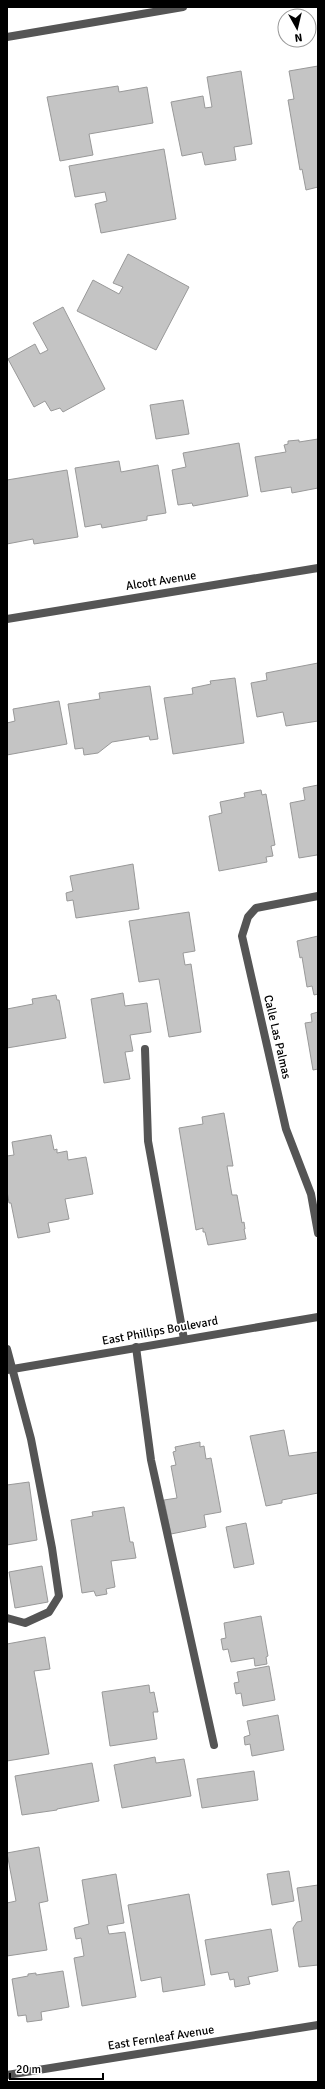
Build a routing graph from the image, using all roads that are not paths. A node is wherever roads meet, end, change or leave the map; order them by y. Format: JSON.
{"nodes":[{"id":1,"x":183,"y":7,"type":"edge"},
{"id":2,"x":7,"y":37,"type":"edge"},
{"id":3,"x":318,"y":568,"type":"edge"},
{"id":4,"x":7,"y":619,"type":"edge"},
{"id":5,"x":318,"y":896,"type":"edge"},
{"id":6,"x":145,"y":1049,"type":"dead end"},
{"id":7,"x":318,"y":1233,"type":"edge"},
{"id":8,"x":318,"y":1317,"type":"edge"},
{"id":9,"x":184,"y":1339,"type":"junction"},
{"id":10,"x":136,"y":1347,"type":"junction"},
{"id":11,"x":7,"y":1349,"type":"edge"},
{"id":12,"x":9,"y":1370,"type":"edge"},
{"id":13,"x":7,"y":1618,"type":"edge"},
{"id":14,"x":214,"y":1745,"type":"dead end"},
{"id":15,"x":318,"y":2025,"type":"edge"},
{"id":16,"x":7,"y":2075,"type":"edge"}],
"edges":[{"from":1,"to":2,"type":"street"},
{"from":3,"to":4,"type":"street","name":"Alcott Avenue"},
{"from":5,"to":7,"type":"street","name":"Calle Las Palmas"},
{"from":6,"to":9,"type":"street"},
{"from":8,"to":9,"type":"street","name":"East Phillips Boulevard"},
{"from":9,"to":10,"type":"street","name":"East Phillips Boulevard"},
{"from":10,"to":12,"type":"street","name":"East Phillips Boulevard"},
{"from":10,"to":14,"type":"street"},
{"from":11,"to":12,"type":"street"},
{"from":12,"to":13,"type":"street"},
{"from":15,"to":16,"type":"street","name":"East Fernleaf Avenue"}]}
